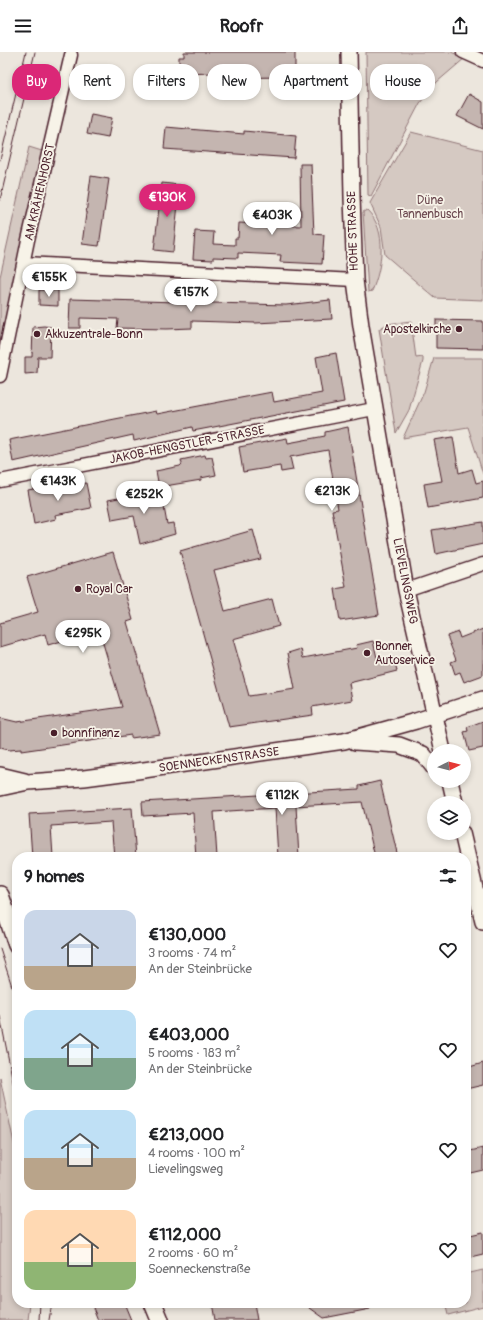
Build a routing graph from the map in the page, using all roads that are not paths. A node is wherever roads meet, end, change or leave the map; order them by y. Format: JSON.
{"nodes":[{"id":1,"x":349,"y":52,"type":"edge"},
{"id":2,"x":463,"y":52,"type":"edge"},
{"id":3,"x":71,"y":55,"type":"dead end"},
{"id":4,"x":483,"y":61,"type":"edge"},
{"id":5,"x":25,"y":263,"type":"junction"},
{"id":6,"x":355,"y":280,"type":"junction"},
{"id":7,"x":0,"y":376,"type":"edge"},
{"id":8,"x":374,"y":409,"type":"junction"},
{"id":9,"x":0,"y":481,"type":"edge"},
{"id":10,"x":483,"y":564,"type":"edge"},
{"id":11,"x":406,"y":590,"type":"junction"},
{"id":12,"x":483,"y":698,"type":"edge"},
{"id":13,"x":434,"y":715,"type":"junction"},
{"id":14,"x":344,"y":741,"type":"junction"},
{"id":15,"x":441,"y":744,"type":"edge"},
{"id":16,"x":427,"y":759,"type":"edge"},
{"id":17,"x":1,"y":786,"type":"edge"},
{"id":18,"x":464,"y":840,"type":"edge"},
{"id":19,"x":466,"y":852,"type":"edge"},
{"id":20,"x":471,"y":871,"type":"edge"},
{"id":21,"x":0,"y":895,"type":"edge"},
{"id":22,"x":483,"y":922,"type":"edge"},
{"id":23,"x":12,"y":930,"type":"edge"},
{"id":24,"x":155,"y":1308,"type":"edge"},
{"id":25,"x":160,"y":1320,"type":"edge"}],
"edges":[{"from":1,"to":6,"type":"street","name":"HOHE STRASSE"},
{"from":2,"to":4,"type":"street"},
{"from":3,"to":5,"type":"street","name":"AM KRÄHENHORST"},
{"from":5,"to":6,"type":"street"},
{"from":5,"to":7,"type":"street","name":"AM KRÄHENHORST"},
{"from":6,"to":8,"type":"street","name":"HOHE STRASSE"},
{"from":8,"to":9,"type":"street","name":"JAKOB-HENGSTLER-STRASSE"},
{"from":8,"to":11,"type":"street","name":"LIEVELINGSWEG"},
{"from":10,"to":11,"type":"street"},
{"from":11,"to":13,"type":"street","name":"LIEVELINGSWEG"},
{"from":12,"to":13,"type":"street","name":"SOENNECKENSTRASSE"},
{"from":13,"to":14,"type":"street","name":"SOENNECKENSTRASSE"},
{"from":13,"to":15,"type":"street","name":"LIEVELINGSWEG"},
{"from":14,"to":16,"type":"street"},
{"from":14,"to":17,"type":"street","name":"SOENNECKENSTRASSE"},
{"from":18,"to":19,"type":"street"},
{"from":20,"to":22,"type":"street"},
{"from":21,"to":23,"type":"main road"},
{"from":24,"to":25,"type":"main road"}]}
